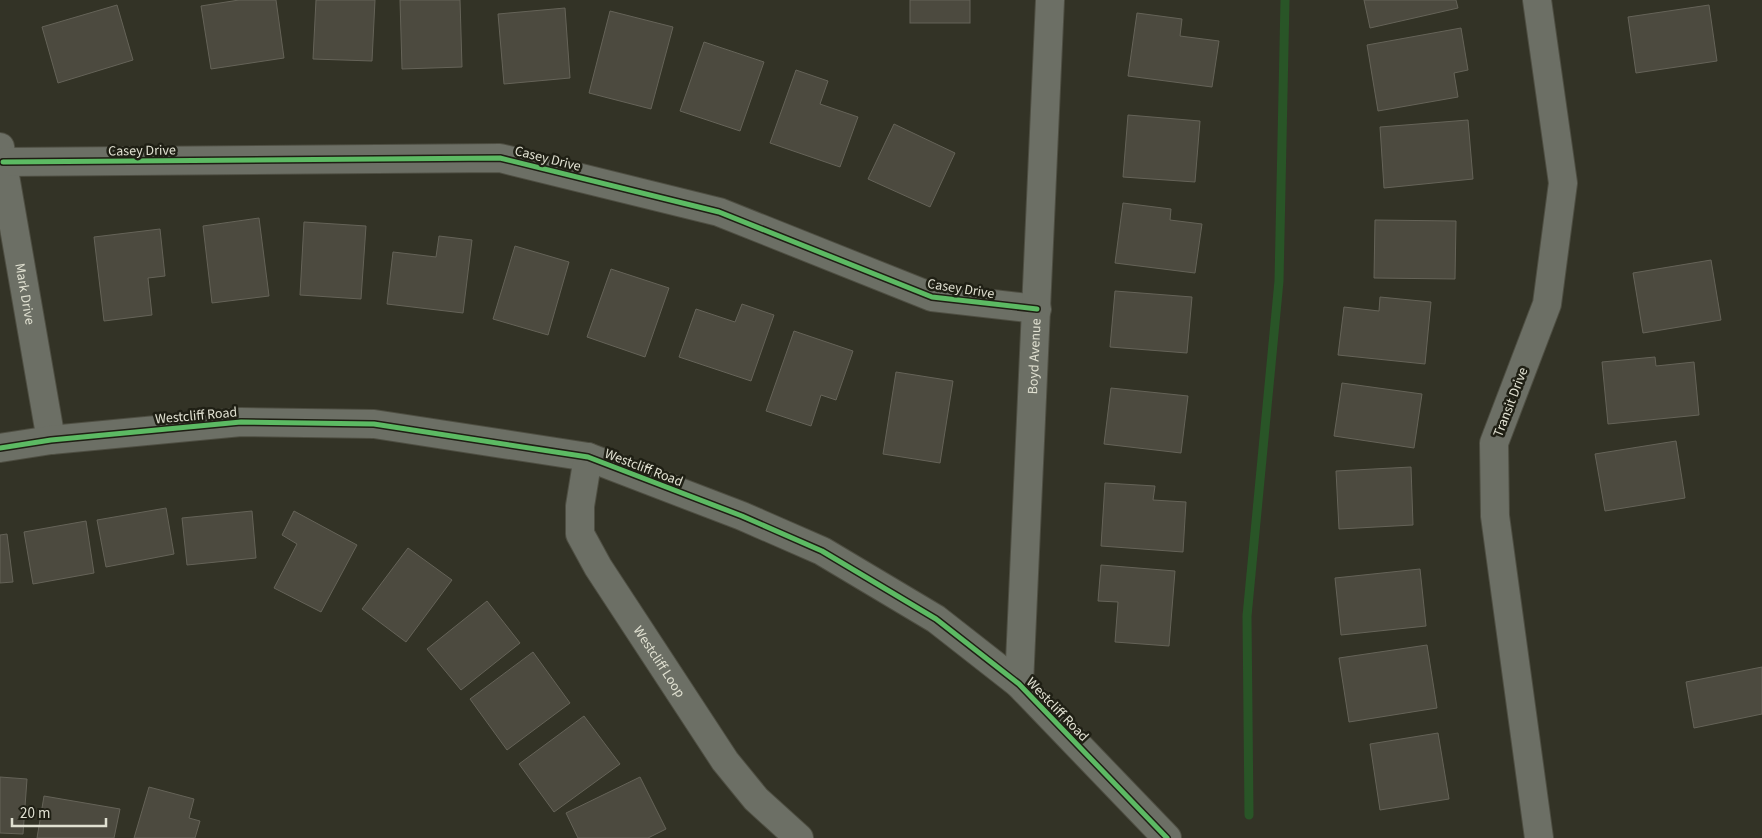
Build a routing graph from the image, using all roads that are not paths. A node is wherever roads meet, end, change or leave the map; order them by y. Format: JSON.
{"nodes":[{"id":1,"x":1050,"y":0,"type":"edge"},
{"id":2,"x":1537,"y":0,"type":"edge"},
{"id":3,"x":2,"y":154,"type":"edge"},
{"id":4,"x":1037,"y":309,"type":"junction"},
{"id":5,"x":51,"y":440,"type":"junction"},
{"id":6,"x":0,"y":448,"type":"edge"},
{"id":7,"x":588,"y":457,"type":"junction"},
{"id":8,"x":1019,"y":684,"type":"junction"},
{"id":9,"x":799,"y":838,"type":"edge"},
{"id":10,"x":1167,"y":838,"type":"edge"},
{"id":11,"x":1539,"y":838,"type":"edge"}],
"edges":[{"from":1,"to":4,"type":"street","name":"Boyd Avenue"},
{"from":2,"to":11,"type":"street","name":"Transit Drive"},
{"from":3,"to":4,"type":"street","name":"Casey Drive"},
{"from":3,"to":5,"type":"street","name":"Mark Drive"},
{"from":4,"to":8,"type":"street","name":"Boyd Avenue"},
{"from":5,"to":6,"type":"street","name":"Westcliff Road"},
{"from":5,"to":7,"type":"street","name":"Westcliff Road"},
{"from":7,"to":8,"type":"street","name":"Westcliff Road"},
{"from":7,"to":9,"type":"street","name":"Westcliff Loop"},
{"from":8,"to":10,"type":"street","name":"Westcliff Road"}]}
